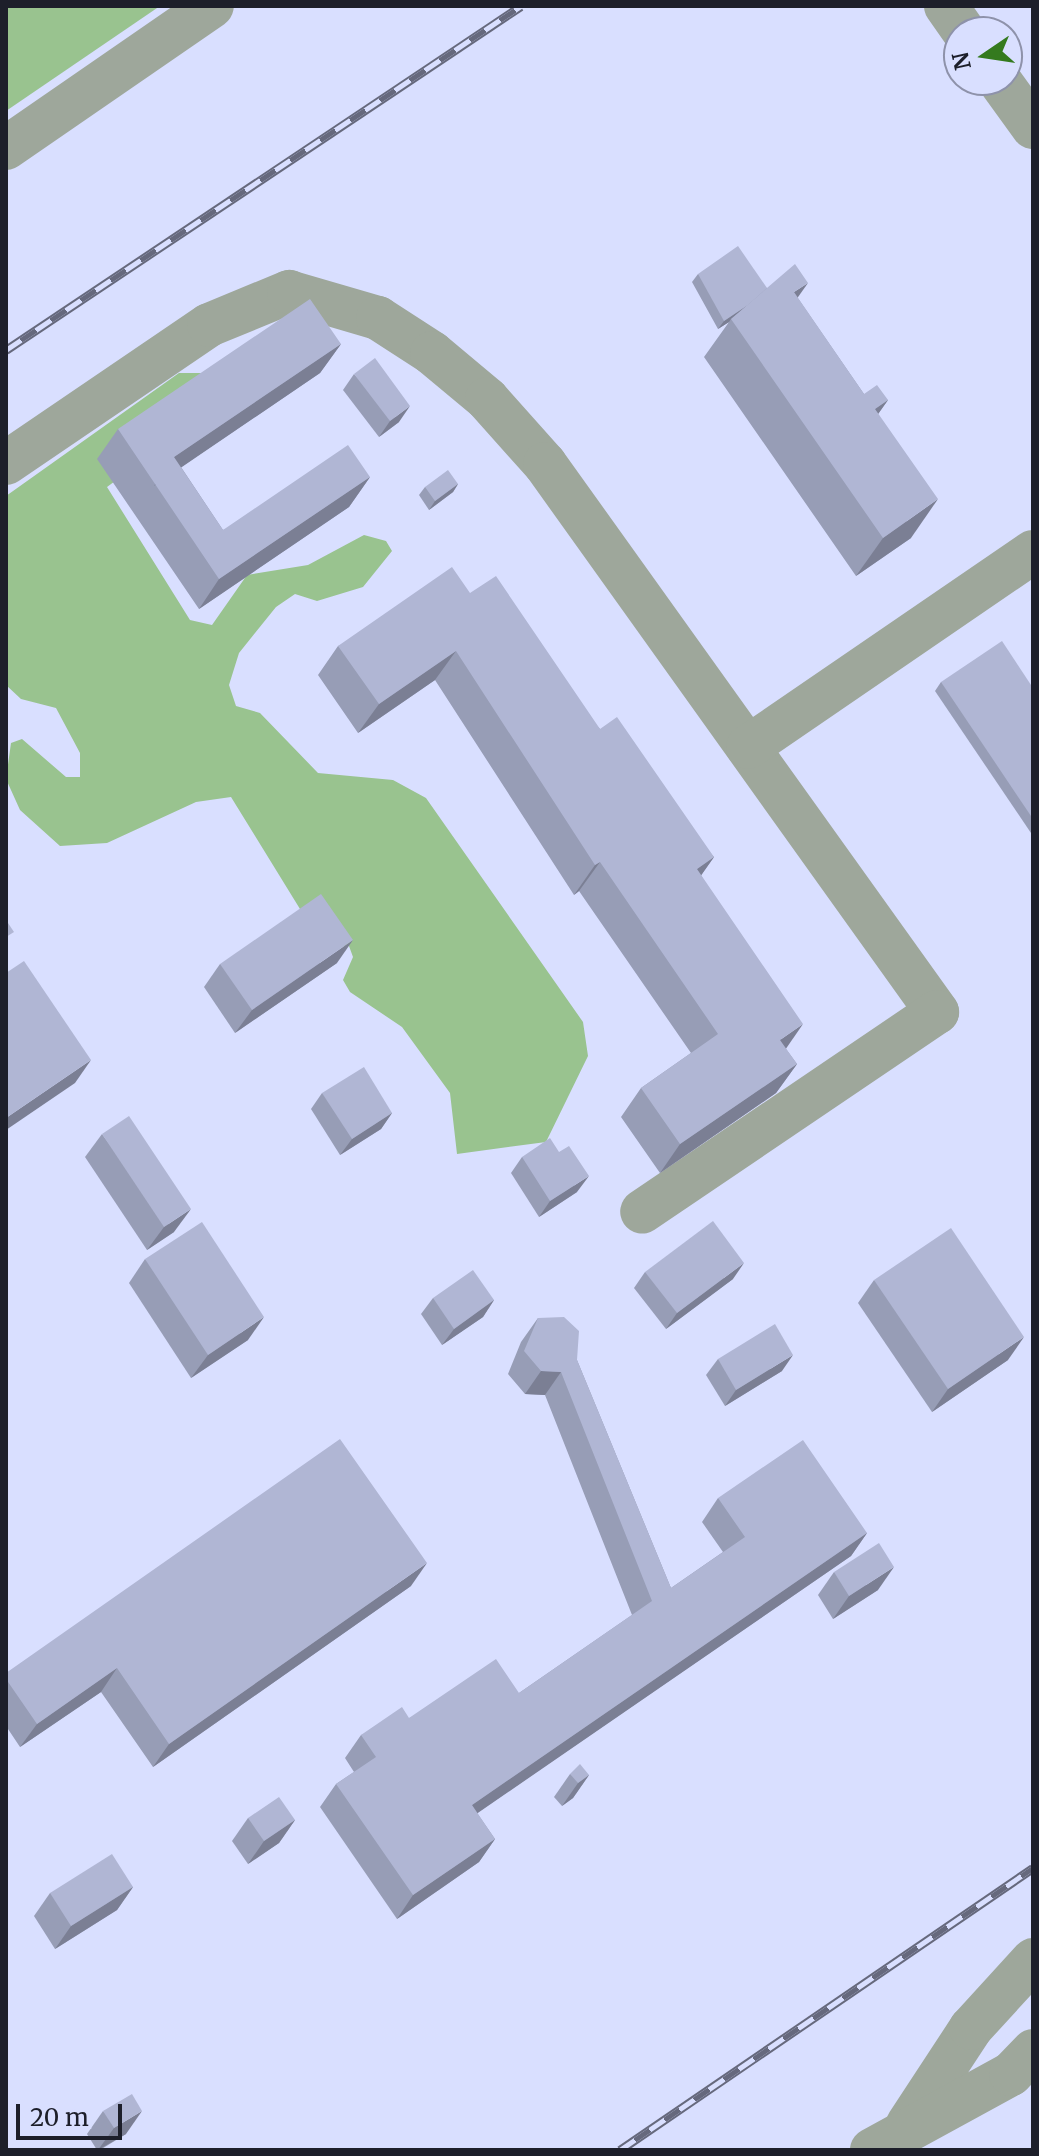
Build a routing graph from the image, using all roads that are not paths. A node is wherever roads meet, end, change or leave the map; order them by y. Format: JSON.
{"nodes":[{"id":1,"x":212,"y":6,"type":"edge"},
{"id":2,"x":1011,"y":96,"type":"edge"},
{"id":3,"x":1033,"y":127,"type":"edge"},
{"id":4,"x":6,"y":148,"type":"edge"},
{"id":5,"x":6,"y":463,"type":"edge"},
{"id":6,"x":1033,"y":552,"type":"edge"},
{"id":7,"x":748,"y":747,"type":"junction"},
{"id":8,"x":642,"y":1212,"type":"dead end"},
{"id":9,"x":1033,"y":1960,"type":"edge"},
{"id":10,"x":1033,"y":2051,"type":"edge"},
{"id":11,"x":908,"y":2124,"type":"junction"},
{"id":12,"x":872,"y":2150,"type":"edge"}],
"edges":[{"from":1,"to":4,"type":"street"},
{"from":2,"to":3,"type":"street"},
{"from":5,"to":7,"type":"street"},
{"from":6,"to":7,"type":"street"},
{"from":7,"to":8,"type":"street"},
{"from":9,"to":11,"type":"street"},
{"from":10,"to":11,"type":"street"},
{"from":11,"to":12,"type":"street"}]}
